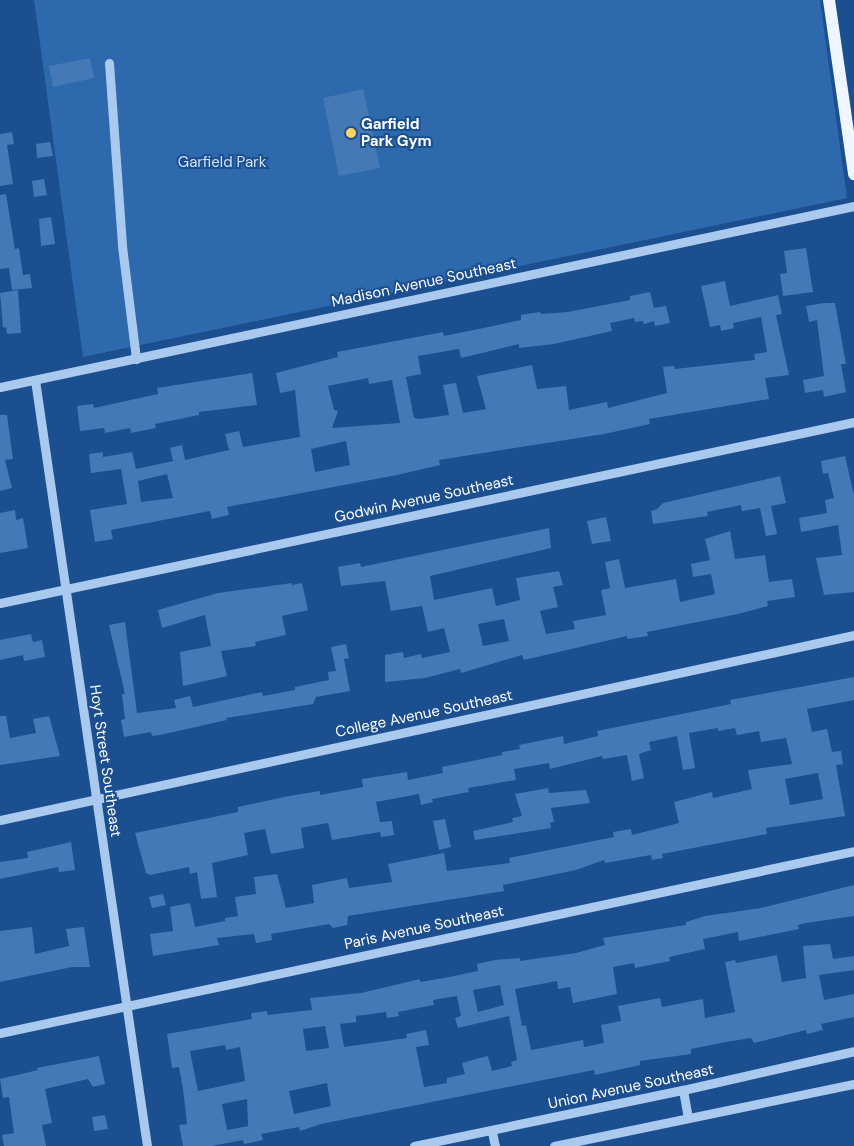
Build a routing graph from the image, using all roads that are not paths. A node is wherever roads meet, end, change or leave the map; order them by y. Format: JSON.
{"nodes":[{"id":1,"x":829,"y":0,"type":"edge"},
{"id":2,"x":109,"y":63,"type":"dead end"},
{"id":3,"x":854,"y":174,"type":"edge"},
{"id":4,"x":854,"y":206,"type":"edge"},
{"id":5,"x":136,"y":359,"type":"junction"},
{"id":6,"x":35,"y":380,"type":"junction"},
{"id":7,"x":0,"y":387,"type":"edge"},
{"id":8,"x":854,"y":422,"type":"edge"},
{"id":9,"x":65,"y":589,"type":"junction"},
{"id":10,"x":0,"y":602,"type":"edge"},
{"id":11,"x":854,"y":635,"type":"edge"},
{"id":12,"x":97,"y":799,"type":"junction"},
{"id":13,"x":0,"y":820,"type":"edge"},
{"id":14,"x":854,"y":851,"type":"edge"},
{"id":15,"x":126,"y":1005,"type":"junction"},
{"id":16,"x":0,"y":1033,"type":"edge"},
{"id":17,"x":854,"y":1051,"type":"edge"},
{"id":18,"x":854,"y":1084,"type":"edge"},
{"id":19,"x":683,"y":1090,"type":"junction"},
{"id":20,"x":688,"y":1117,"type":"junction"},
{"id":21,"x":492,"y":1132,"type":"junction"},
{"id":22,"x":147,"y":1146,"type":"edge"},
{"id":23,"x":414,"y":1146,"type":"edge"},
{"id":24,"x":494,"y":1146,"type":"edge"},
{"id":25,"x":554,"y":1146,"type":"edge"}],
"edges":[{"from":1,"to":3,"type":"main road"},
{"from":2,"to":5,"type":"street"},
{"from":4,"to":5,"type":"street","name":"Madison Avenue Southeast"},
{"from":5,"to":6,"type":"street","name":"Madison Avenue Southeast"},
{"from":6,"to":7,"type":"street","name":"Madison Avenue Southeast"},
{"from":6,"to":9,"type":"street","name":"Hoyt Street Southeast"},
{"from":8,"to":9,"type":"street","name":"Godwin Avenue Southeast"},
{"from":9,"to":10,"type":"street","name":"Godwin Avenue Southeast"},
{"from":9,"to":12,"type":"street","name":"Hoyt Street Southeast"},
{"from":11,"to":12,"type":"street","name":"College Avenue Southeast"},
{"from":12,"to":13,"type":"street","name":"College Avenue Southeast"},
{"from":12,"to":15,"type":"street","name":"Hoyt Street Southeast"},
{"from":14,"to":15,"type":"street","name":"Paris Avenue Southeast"},
{"from":15,"to":16,"type":"street","name":"Paris Avenue Southeast"},
{"from":15,"to":22,"type":"street","name":"Hoyt Street Southeast"},
{"from":17,"to":19,"type":"street","name":"Union Avenue Southeast"},
{"from":18,"to":20,"type":"street"},
{"from":19,"to":20,"type":"street"},
{"from":19,"to":21,"type":"street","name":"Union Avenue Southeast"},
{"from":20,"to":25,"type":"street"},
{"from":21,"to":23,"type":"street","name":"Union Avenue Southeast"},
{"from":21,"to":24,"type":"street"}]}
